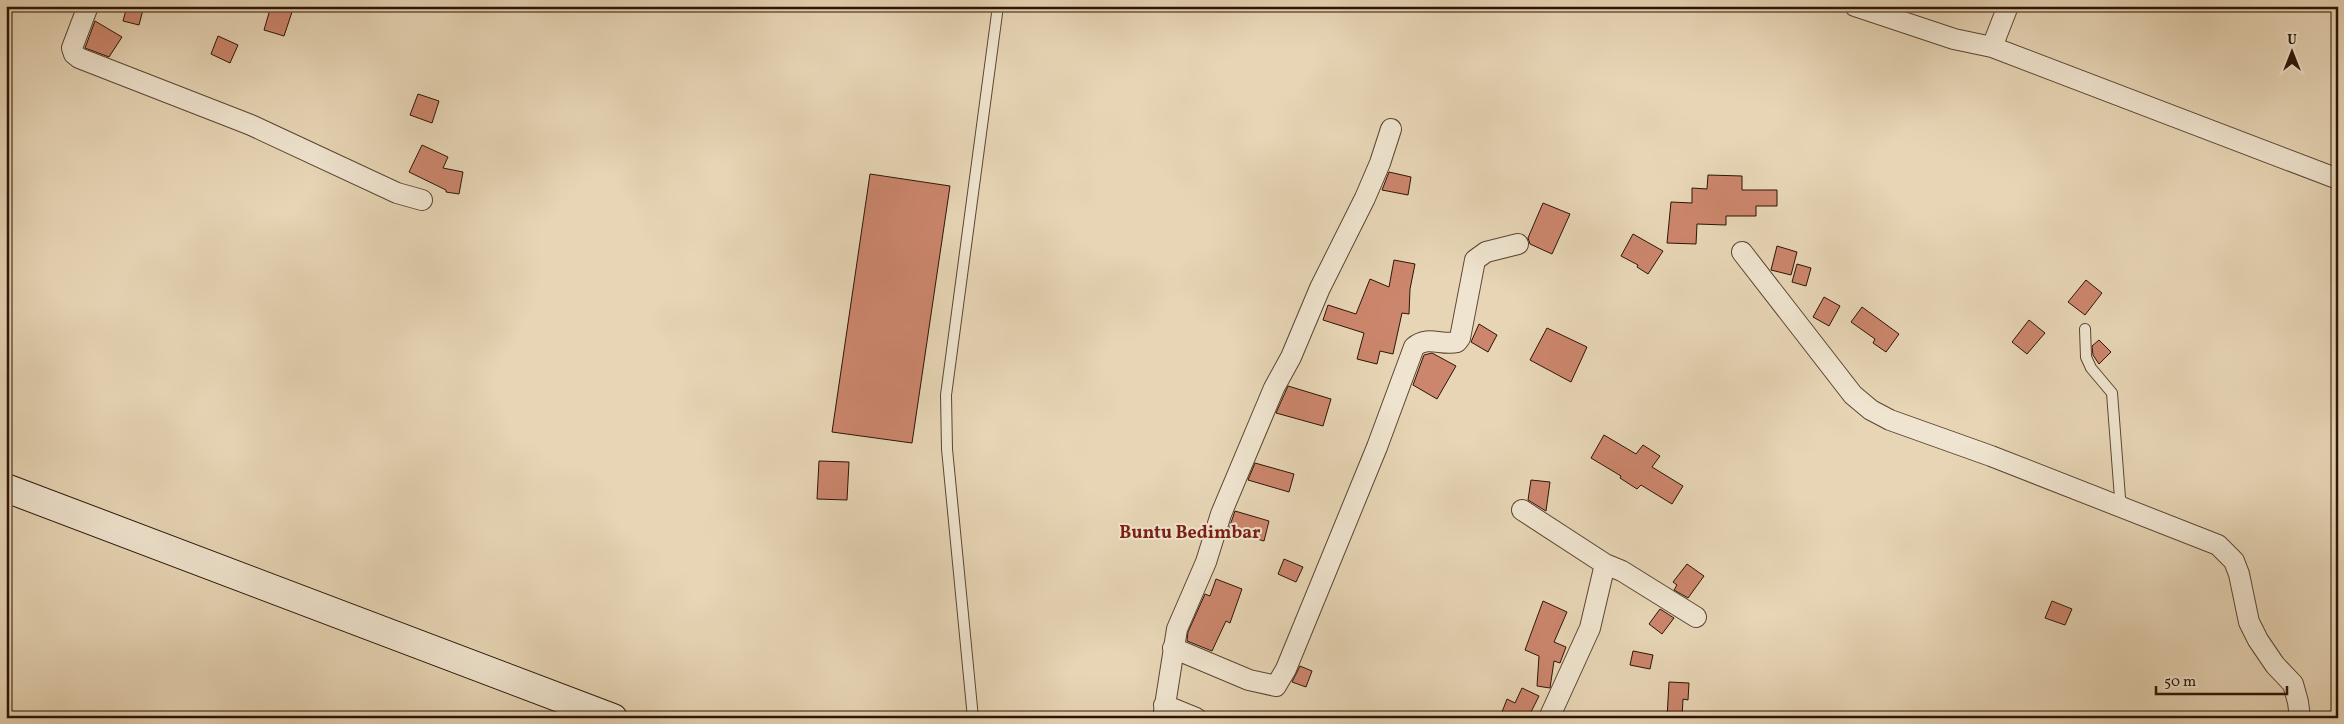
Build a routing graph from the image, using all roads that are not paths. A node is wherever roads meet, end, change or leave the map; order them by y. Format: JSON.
{"nodes":[{"id":1,"x":88,"y":6,"type":"edge"},
{"id":2,"x":998,"y":6,"type":"edge"},
{"id":3,"x":1855,"y":6,"type":"edge"},
{"id":4,"x":2008,"y":6,"type":"edge"},
{"id":5,"x":1992,"y":48,"type":"junction"},
{"id":6,"x":1391,"y":128,"type":"dead end"},
{"id":7,"x":2338,"y":179,"type":"edge"},
{"id":8,"x":422,"y":200,"type":"dead end"},
{"id":9,"x":1518,"y":244,"type":"dead end"},
{"id":10,"x":1742,"y":252,"type":"dead end"},
{"id":11,"x":2085,"y":329,"type":"dead end"},
{"id":12,"x":6,"y":488,"type":"edge"},
{"id":13,"x":2126,"y":508,"type":"junction"},
{"id":14,"x":1522,"y":510,"type":"dead end"},
{"id":15,"x":1605,"y":564,"type":"junction"},
{"id":16,"x":1696,"y":616,"type":"dead end"},
{"id":17,"x":1173,"y":648,"type":"junction"},
{"id":18,"x":1164,"y":712,"type":"edge"},
{"id":19,"x":613,"y":718,"type":"edge"},
{"id":20,"x":973,"y":718,"type":"edge"},
{"id":21,"x":1196,"y":718,"type":"edge"},
{"id":22,"x":1549,"y":718,"type":"edge"},
{"id":23,"x":2300,"y":718,"type":"edge"}],
"edges":[{"from":1,"to":8,"type":"street"},
{"from":2,"to":20,"type":"lane"},
{"from":3,"to":5,"type":"street"},
{"from":4,"to":5,"type":"street"},
{"from":5,"to":7,"type":"street"},
{"from":6,"to":17,"type":"street"},
{"from":9,"to":17,"type":"street"},
{"from":10,"to":13,"type":"street"},
{"from":11,"to":13,"type":"lane"},
{"from":12,"to":19,"type":"street"},
{"from":13,"to":23,"type":"street"},
{"from":14,"to":15,"type":"street"},
{"from":15,"to":16,"type":"street"},
{"from":15,"to":22,"type":"street"},
{"from":17,"to":18,"type":"street"},
{"from":18,"to":21,"type":"street"}]}
